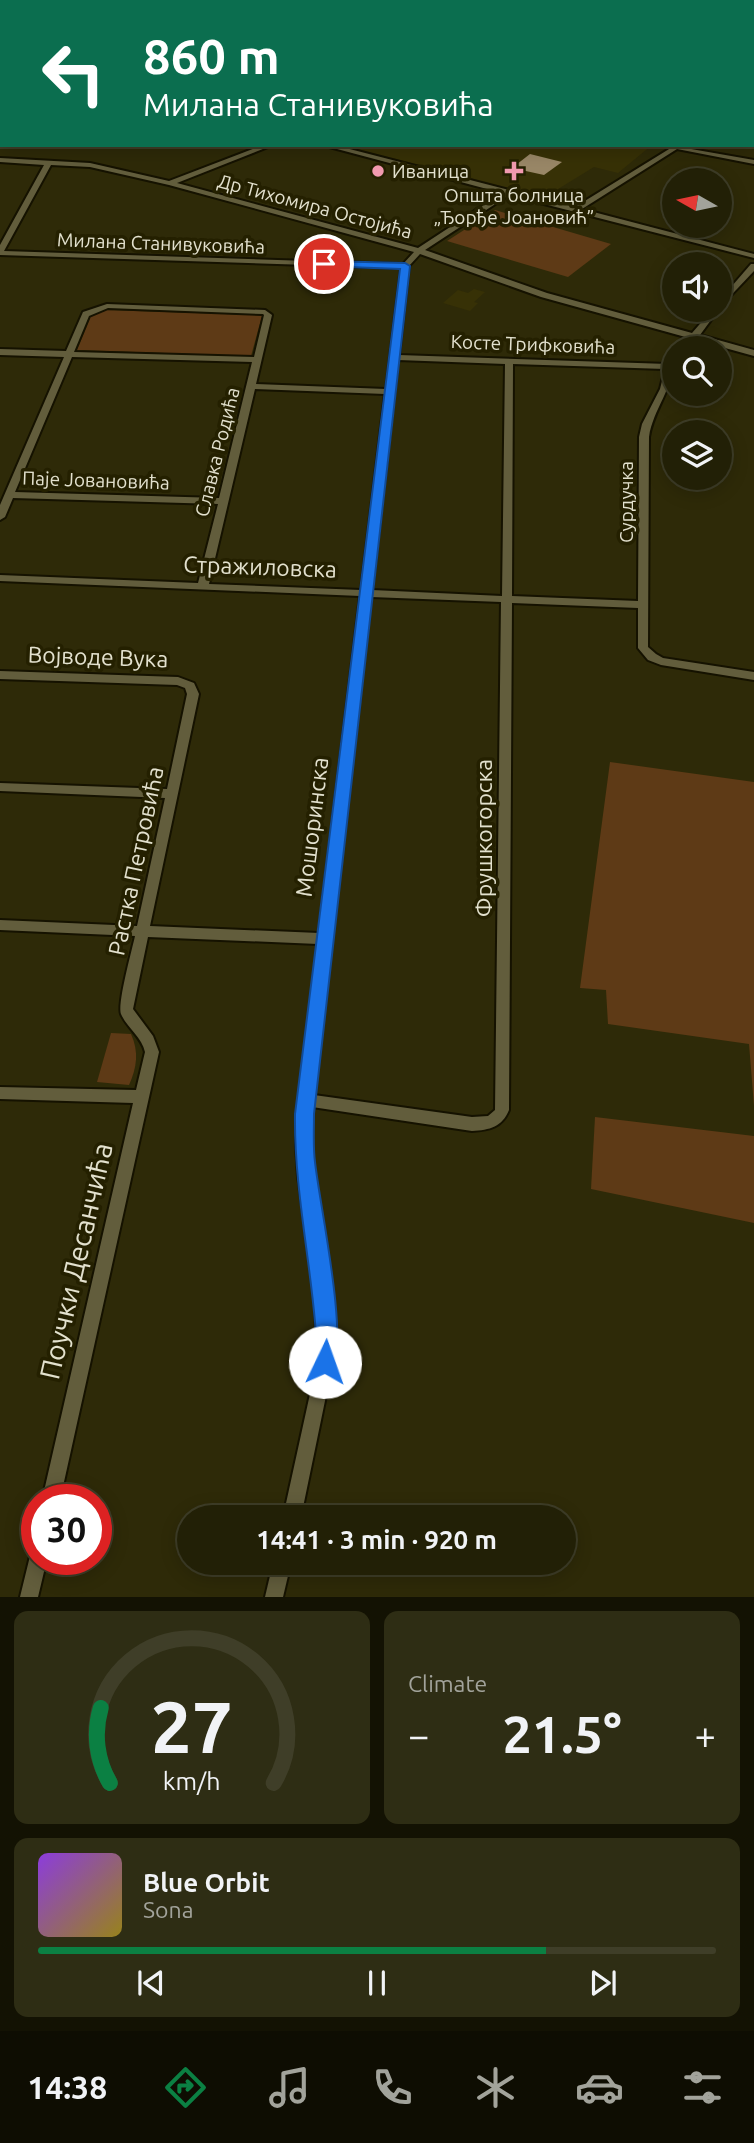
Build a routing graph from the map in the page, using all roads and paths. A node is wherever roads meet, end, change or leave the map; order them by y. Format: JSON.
{"nodes":[{"id":1,"x":265,"y":147,"type":"edge"},
{"id":2,"x":333,"y":147,"type":"edge"},
{"id":3,"x":684,"y":147,"type":"edge"},
{"id":4,"x":0,"y":160,"type":"edge"},
{"id":5,"x":49,"y":162,"type":"junction"},
{"id":6,"x":754,"y":162,"type":"edge"},
{"id":7,"x":170,"y":183,"type":"junction"},
{"id":8,"x":508,"y":192,"type":"junction"},
{"id":9,"x":576,"y":210,"type":"junction"},
{"id":10,"x":419,"y":251,"type":"junction"},
{"id":11,"x":0,"y":253,"type":"edge"},
{"id":12,"x":754,"y":256,"type":"edge"},
{"id":13,"x":405,"y":266,"type":"junction"},
{"id":14,"x":754,"y":266,"type":"edge"},
{"id":15,"x":732,"y":292,"type":"edge"},
{"id":16,"x":707,"y":322,"type":"edge"},
{"id":17,"x":691,"y":336,"type":"edge"},
{"id":18,"x":696,"y":336,"type":"edge"},
{"id":19,"x":732,"y":347,"type":"edge"},
{"id":20,"x":0,"y":352,"type":"edge"},
{"id":21,"x":754,"y":353,"type":"edge"},
{"id":22,"x":69,"y":354,"type":"junction"},
{"id":23,"x":394,"y":357,"type":"junction"},
{"id":24,"x":258,"y":360,"type":"junction"},
{"id":25,"x":509,"y":360,"type":"junction"},
{"id":26,"x":662,"y":364,"type":"edge"},
{"id":27,"x":251,"y":386,"type":"junction"},
{"id":28,"x":390,"y":391,"type":"junction"},
{"id":29,"x":662,"y":393,"type":"edge"},
{"id":30,"x":9,"y":495,"type":"junction"},
{"id":31,"x":223,"y":501,"type":"junction"},
{"id":32,"x":0,"y":517,"type":"edge"},
{"id":33,"x":0,"y":578,"type":"edge"},
{"id":34,"x":203,"y":586,"type":"junction"},
{"id":35,"x":365,"y":592,"type":"junction"},
{"id":36,"x":506,"y":598,"type":"junction"},
{"id":37,"x":644,"y":605,"type":"junction"},
{"id":38,"x":0,"y":675,"type":"edge"},
{"id":39,"x":754,"y":676,"type":"edge"},
{"id":40,"x":192,"y":689,"type":"joint"},
{"id":41,"x":0,"y":787,"type":"edge"},
{"id":42,"x":172,"y":794,"type":"junction"},
{"id":43,"x":0,"y":925,"type":"edge"},
{"id":44,"x":142,"y":931,"type":"junction"},
{"id":45,"x":324,"y":939,"type":"junction"},
{"id":46,"x":145,"y":1036,"type":"joint"},
{"id":47,"x":0,"y":1093,"type":"edge"},
{"id":48,"x":141,"y":1097,"type":"junction"},
{"id":49,"x":306,"y":1100,"type":"junction"},
{"id":50,"x":55,"y":1484,"type":"edge"},
{"id":51,"x":295,"y":1505,"type":"edge"},
{"id":52,"x":34,"y":1575,"type":"edge"},
{"id":53,"x":280,"y":1575,"type":"edge"},
{"id":54,"x":29,"y":1597,"type":"edge"},
{"id":55,"x":275,"y":1597,"type":"edge"}],
"edges":[{"from":1,"to":7,"type":"street"},
{"from":2,"to":8,"type":"street"},
{"from":3,"to":6,"type":"street"},
{"from":3,"to":9,"type":"street"},
{"from":4,"to":5,"type":"street","name":"Др Тихомира Остојића"},
{"from":5,"to":7,"type":"street","name":"Др Тихомира Остојића"},
{"from":5,"to":11,"type":"street"},
{"from":7,"to":10,"type":"street","name":"Др Тихомира Остојића"},
{"from":8,"to":9,"type":"street"},
{"from":8,"to":10,"type":"street"},
{"from":9,"to":12,"type":"street"},
{"from":10,"to":13,"type":"street"},
{"from":10,"to":17,"type":"street","name":"Др Тихомира Остојића"},
{"from":11,"to":13,"type":"street","name":"Милана Станивуковића"},
{"from":13,"to":23,"type":"street","name":"Мошоринска"},
{"from":14,"to":15,"type":"street"},
{"from":16,"to":18,"type":"street"},
{"from":19,"to":21,"type":"street","name":"Др Тихомира Остојића"},
{"from":20,"to":22,"type":"street"},
{"from":22,"to":24,"type":"street"},
{"from":22,"to":24,"type":"street","name":"Славка Родића"},
{"from":22,"to":30,"type":"street"},
{"from":23,"to":25,"type":"street","name":"Косте Трифковића"},
{"from":23,"to":28,"type":"street","name":"Мошоринска"},
{"from":24,"to":27,"type":"street","name":"Славка Родића"},
{"from":25,"to":26,"type":"street","name":"Косте Трифковића"},
{"from":25,"to":36,"type":"street","name":"Фрушкогорска"},
{"from":27,"to":28,"type":"street"},
{"from":27,"to":31,"type":"street","name":"Славка Родића"},
{"from":28,"to":35,"type":"street","name":"Мошоринска"},
{"from":29,"to":37,"type":"street","name":"Сурдучка"},
{"from":30,"to":31,"type":"street","name":"Паје Јовановића"},
{"from":30,"to":32,"type":"street"},
{"from":31,"to":34,"type":"street","name":"Славка Родића"},
{"from":33,"to":34,"type":"street","name":"Стражиловска"},
{"from":34,"to":35,"type":"street","name":"Стражиловска"},
{"from":35,"to":36,"type":"street","name":"Стражиловска"},
{"from":35,"to":45,"type":"street","name":"Мошоринска"},
{"from":36,"to":37,"type":"street","name":"Стражиловска"},
{"from":36,"to":49,"type":"street","name":"Фрушкогорска"},
{"from":37,"to":39,"type":"street","name":"Сурдучка"},
{"from":38,"to":40,"type":"street","name":"Војводе Вука"},
{"from":40,"to":42,"type":"street","name":"Растка Петровића"},
{"from":41,"to":42,"type":"street"},
{"from":42,"to":44,"type":"street","name":"Растка Петровића"},
{"from":43,"to":44,"type":"street"},
{"from":44,"to":45,"type":"street"},
{"from":44,"to":46,"type":"street","name":"Растка Петровића"},
{"from":45,"to":49,"type":"street","name":"Мошоринска"},
{"from":46,"to":48,"type":"street","name":"Поучки Десанчића"},
{"from":47,"to":48,"type":"street"},
{"from":48,"to":50,"type":"street","name":"Поучки Десанчића"},
{"from":49,"to":51,"type":"street","name":"Мошоринска"},
{"from":52,"to":54,"type":"street"},
{"from":53,"to":55,"type":"street"}]}
